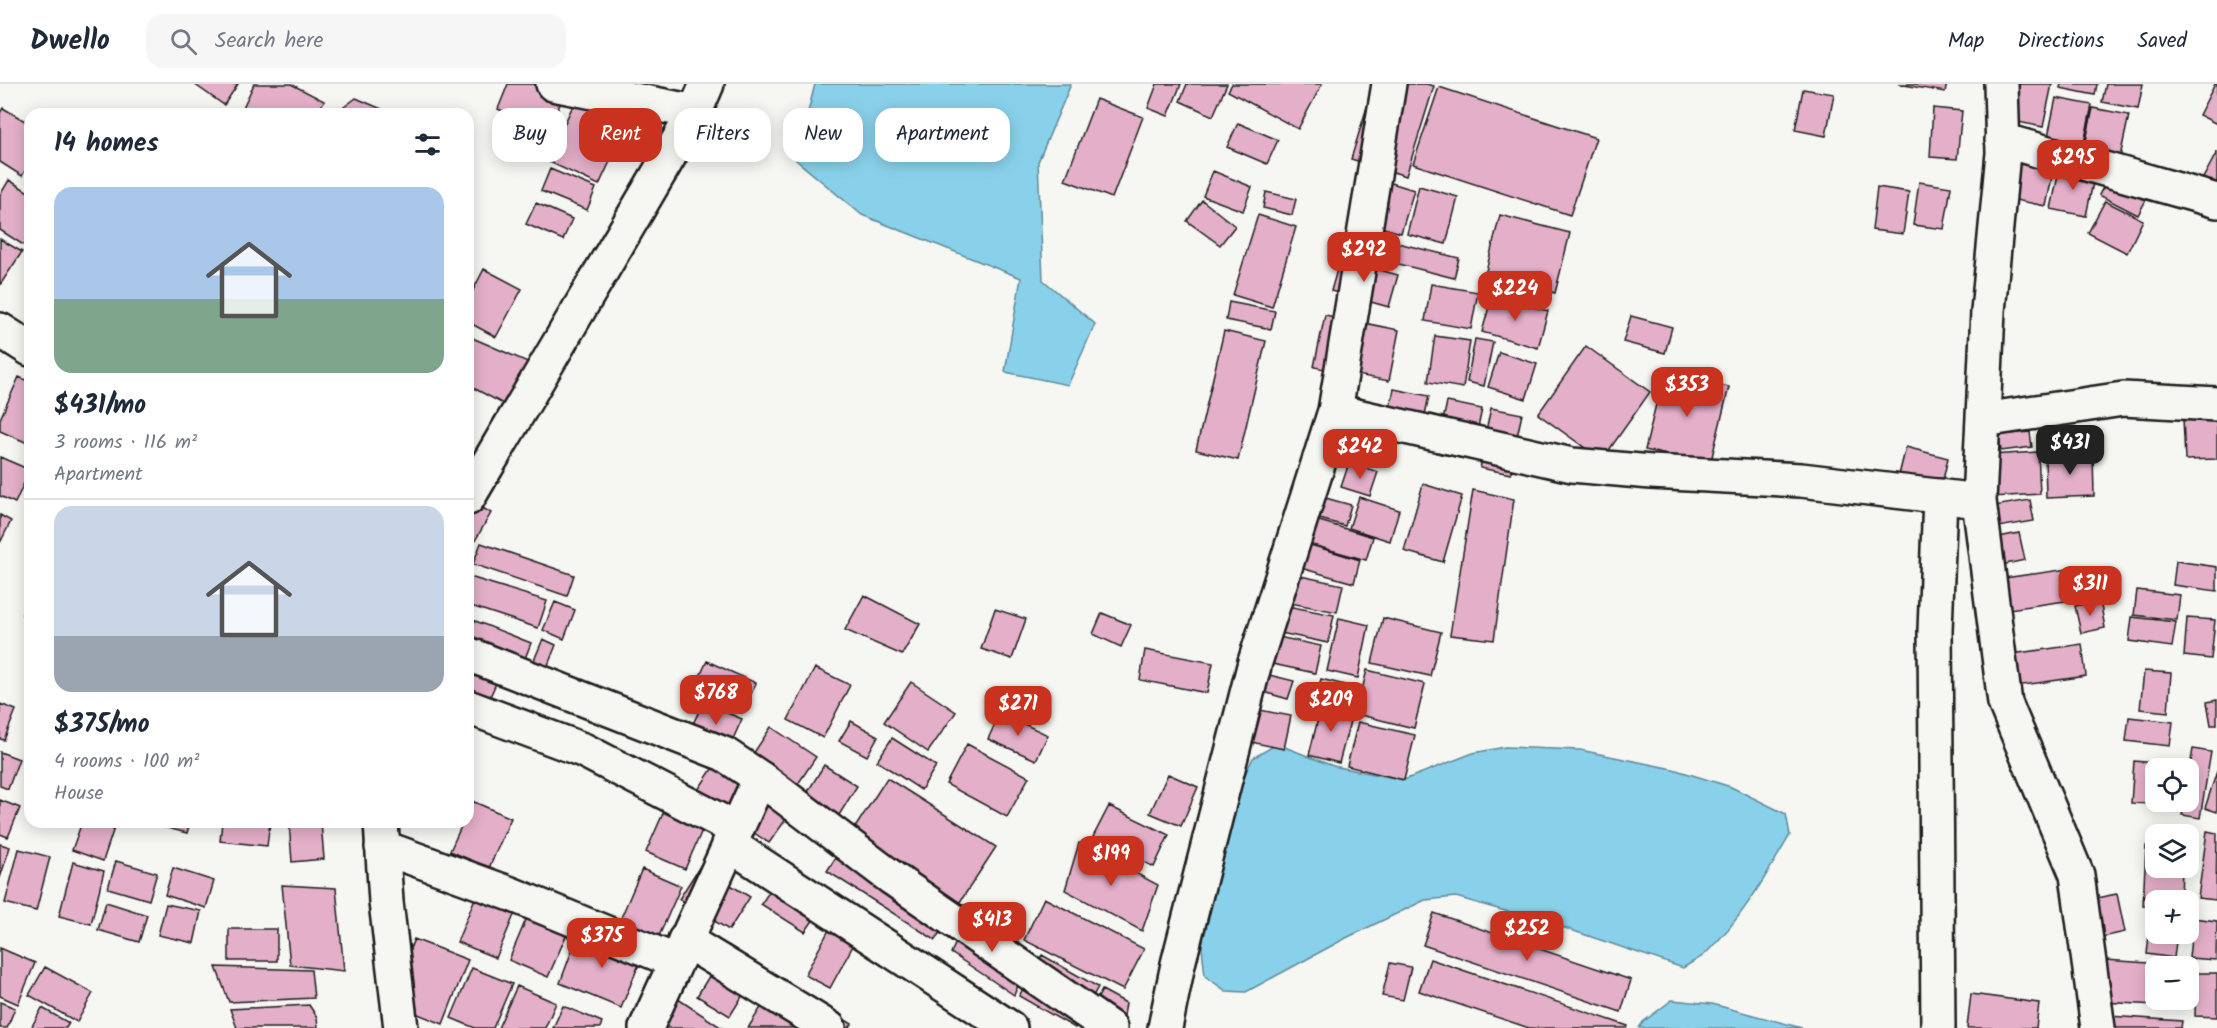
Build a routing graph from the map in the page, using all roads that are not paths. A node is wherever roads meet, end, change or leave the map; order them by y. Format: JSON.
{"nodes":[{"id":1,"x":553,"y":84,"type":"edge"},
{"id":2,"x":1389,"y":84,"type":"edge"},
{"id":3,"x":2001,"y":84,"type":"edge"},
{"id":4,"x":701,"y":98,"type":"edge"},
{"id":5,"x":2002,"y":140,"type":"junction"},
{"id":6,"x":2217,"y":201,"type":"edge"},
{"id":7,"x":0,"y":330,"type":"edge"},
{"id":8,"x":24,"y":345,"type":"edge"},
{"id":9,"x":2217,"y":404,"type":"edge"},
{"id":10,"x":1335,"y":411,"type":"junction"},
{"id":11,"x":1983,"y":420,"type":"junction"},
{"id":12,"x":474,"y":488,"type":"edge"},
{"id":13,"x":1940,"y":496,"type":"junction"},
{"id":14,"x":1979,"y":501,"type":"junction"},
{"id":15,"x":474,"y":656,"type":"edge"},
{"id":16,"x":474,"y":709,"type":"edge"},
{"id":17,"x":760,"y":778,"type":"junction"},
{"id":18,"x":381,"y":835,"type":"edge"},
{"id":19,"x":733,"y":836,"type":"junction"},
{"id":20,"x":680,"y":951,"type":"junction"},
{"id":21,"x":401,"y":1028,"type":"edge"},
{"id":22,"x":646,"y":1028,"type":"edge"},
{"id":23,"x":830,"y":1028,"type":"edge"},
{"id":24,"x":1010,"y":1028,"type":"edge"},
{"id":25,"x":1110,"y":1028,"type":"edge"},
{"id":26,"x":1165,"y":1028,"type":"edge"},
{"id":27,"x":1938,"y":1028,"type":"edge"},
{"id":28,"x":2098,"y":1028,"type":"edge"}],
"edges":[{"from":1,"to":4,"type":"street"},
{"from":2,"to":10,"type":"street"},
{"from":3,"to":5,"type":"street"},
{"from":4,"to":12,"type":"street"},
{"from":5,"to":6,"type":"street"},
{"from":5,"to":11,"type":"street"},
{"from":7,"to":8,"type":"street"},
{"from":9,"to":11,"type":"street"},
{"from":10,"to":13,"type":"street"},
{"from":10,"to":26,"type":"street"},
{"from":11,"to":14,"type":"street"},
{"from":13,"to":14,"type":"street"},
{"from":13,"to":27,"type":"street"},
{"from":14,"to":28,"type":"street"},
{"from":15,"to":17,"type":"street"},
{"from":16,"to":19,"type":"street"},
{"from":17,"to":19,"type":"street"},
{"from":17,"to":25,"type":"street"},
{"from":18,"to":20,"type":"street"},
{"from":18,"to":21,"type":"street"},
{"from":19,"to":20,"type":"street"},
{"from":19,"to":24,"type":"street"},
{"from":20,"to":22,"type":"street"},
{"from":20,"to":23,"type":"street"}]}
